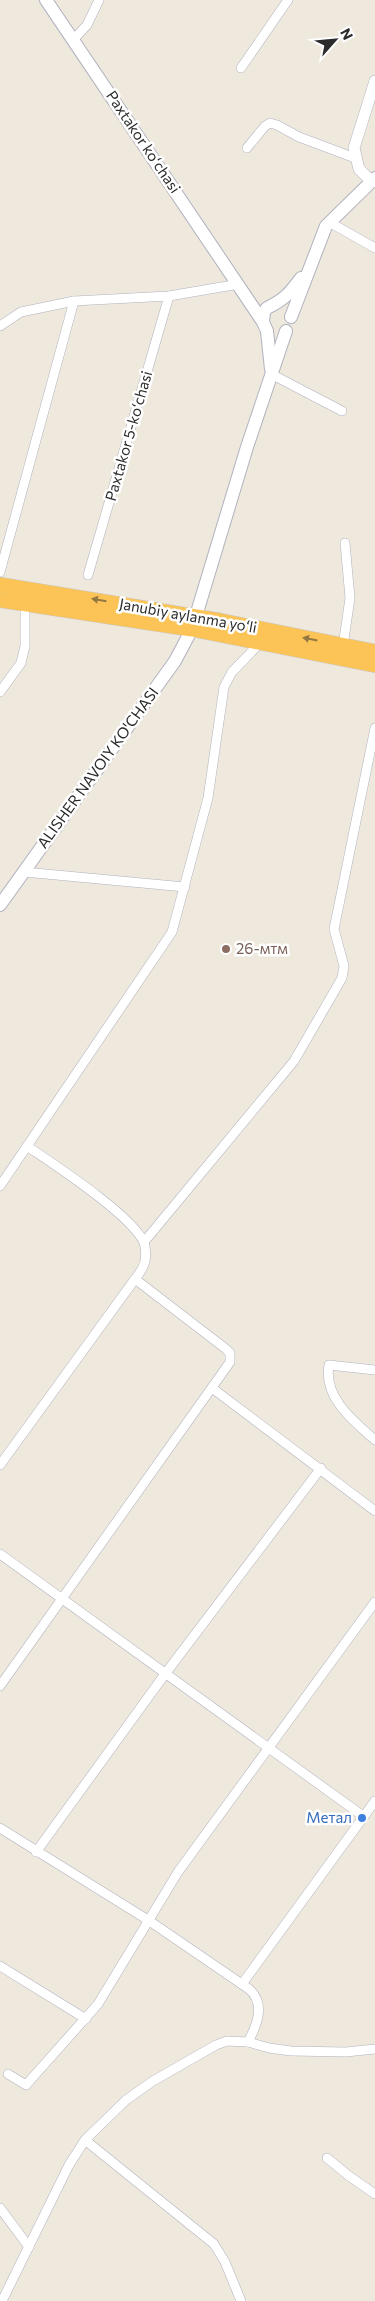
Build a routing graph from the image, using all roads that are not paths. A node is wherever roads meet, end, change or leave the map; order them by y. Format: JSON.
{"nodes":[{"id":1,"x":46,"y":0,"type":"edge"},
{"id":2,"x":99,"y":0,"type":"edge"},
{"id":3,"x":288,"y":0,"type":"edge"},
{"id":4,"x":73,"y":40,"type":"junction"},
{"id":5,"x":241,"y":68,"type":"dead end"},
{"id":6,"x":375,"y":81,"type":"edge"},
{"id":7,"x":247,"y":148,"type":"dead end"},
{"id":8,"x":355,"y":158,"type":"junction"},
{"id":9,"x":373,"y":180,"type":"edge"},
{"id":10,"x":329,"y":222,"type":"junction"},
{"id":11,"x":375,"y":248,"type":"edge"},
{"id":12,"x":312,"y":261,"type":"junction"},
{"id":13,"x":239,"y":284,"type":"junction"},
{"id":14,"x":169,"y":296,"type":"junction"},
{"id":15,"x":74,"y":301,"type":"junction"},
{"id":16,"x":272,"y":307,"type":"junction"},
{"id":17,"x":291,"y":317,"type":"junction"},
{"id":18,"x":0,"y":326,"type":"edge"},
{"id":19,"x":265,"y":326,"type":"junction"},
{"id":20,"x":286,"y":331,"type":"junction"},
{"id":21,"x":271,"y":374,"type":"junction"},
{"id":22,"x":342,"y":411,"type":"dead end"},
{"id":23,"x":345,"y":543,"type":"dead end"},
{"id":24,"x":0,"y":572,"type":"edge"},
{"id":25,"x":88,"y":575,"type":"dead end"},
{"id":26,"x":0,"y":584,"type":"edge"},
{"id":27,"x":0,"y":600,"type":"edge"},
{"id":28,"x":25,"y":603,"type":"junction"},
{"id":29,"x":194,"y":623,"type":"junction"},
{"id":30,"x":261,"y":642,"type":"junction"},
{"id":31,"x":343,"y":646,"type":"junction"},
{"id":32,"x":375,"y":652,"type":"edge"},
{"id":33,"x":375,"y":665,"type":"edge"},
{"id":34,"x":0,"y":692,"type":"edge"},
{"id":35,"x":375,"y":728,"type":"edge"},
{"id":36,"x":24,"y":872,"type":"junction"},
{"id":37,"x":185,"y":887,"type":"junction"},
{"id":38,"x":0,"y":905,"type":"edge"},
{"id":39,"x":27,"y":1146,"type":"junction"},
{"id":40,"x":0,"y":1186,"type":"edge"},
{"id":41,"x":144,"y":1242,"type":"junction"},
{"id":42,"x":135,"y":1279,"type":"junction"},
{"id":43,"x":375,"y":1370,"type":"edge"},
{"id":44,"x":212,"y":1388,"type":"junction"},
{"id":45,"x":375,"y":1440,"type":"edge"},
{"id":46,"x":0,"y":1465,"type":"edge"},
{"id":47,"x":320,"y":1468,"type":"junction"},
{"id":48,"x":375,"y":1511,"type":"edge"},
{"id":49,"x":0,"y":1554,"type":"edge"},
{"id":50,"x":62,"y":1600,"type":"junction"},
{"id":51,"x":375,"y":1602,"type":"edge"},
{"id":52,"x":164,"y":1674,"type":"junction"},
{"id":53,"x":0,"y":1686,"type":"edge"},
{"id":54,"x":269,"y":1750,"type":"junction"},
{"id":55,"x":375,"y":1801,"type":"edge"},
{"id":56,"x":364,"y":1816,"type":"junction"},
{"id":57,"x":0,"y":1828,"type":"edge"},
{"id":58,"x":36,"y":1852,"type":"junction"},
{"id":59,"x":148,"y":1920,"type":"junction"},
{"id":60,"x":0,"y":1966,"type":"edge"},
{"id":61,"x":242,"y":1984,"type":"junction"},
{"id":62,"x":86,"y":2019,"type":"junction"},
{"id":63,"x":248,"y":2042,"type":"junction"},
{"id":64,"x":375,"y":2049,"type":"edge"},
{"id":65,"x":8,"y":2074,"type":"dead end"},
{"id":66,"x":85,"y":2140,"type":"junction"},
{"id":67,"x":327,"y":2158,"type":"dead end"},
{"id":68,"x":375,"y":2194,"type":"edge"},
{"id":69,"x":0,"y":2208,"type":"edge"},
{"id":70,"x":29,"y":2247,"type":"junction"},
{"id":71,"x":3,"y":2301,"type":"edge"},
{"id":72,"x":241,"y":2301,"type":"edge"}],
"edges":[{"from":1,"to":4,"type":"main road","name":"Paxtakor koʻchasi"},
{"from":2,"to":4,"type":"street"},
{"from":3,"to":5,"type":"street"},
{"from":4,"to":13,"type":"main road","name":"Paxtakor koʻchasi"},
{"from":6,"to":8,"type":"street"},
{"from":7,"to":8,"type":"street"},
{"from":8,"to":9,"type":"street"},
{"from":9,"to":10,"type":"main road"},
{"from":10,"to":11,"type":"street"},
{"from":10,"to":12,"type":"main road"},
{"from":12,"to":16,"type":"main road"},
{"from":12,"to":17,"type":"main road"},
{"from":13,"to":14,"type":"street"},
{"from":13,"to":16,"type":"main road"},
{"from":13,"to":19,"type":"main road"},
{"from":14,"to":15,"type":"street"},
{"from":14,"to":25,"type":"street","name":"Paxtakor 5-koʻchasi"},
{"from":15,"to":18,"type":"street"},
{"from":15,"to":24,"type":"street"},
{"from":16,"to":17,"type":"main road"},
{"from":16,"to":19,"type":"main road"},
{"from":17,"to":20,"type":"main road"},
{"from":19,"to":20,"type":"main road"},
{"from":19,"to":21,"type":"main road"},
{"from":20,"to":21,"type":"main road","name":"ALISHER NAVOIY KO'CHASI"},
{"from":21,"to":22,"type":"street"},
{"from":21,"to":29,"type":"main road","name":"ALISHER NAVOIY KO'CHASI"},
{"from":23,"to":31,"type":"street"},
{"from":29,"to":26,"type":"highway","name":"Janubiy aylanma yoʻli","one_way":true},
{"from":27,"to":28,"type":"highway"},
{"from":28,"to":29,"type":"highway"},
{"from":28,"to":34,"type":"street"},
{"from":29,"to":30,"type":"highway"},
{"from":31,"to":29,"type":"highway","name":"Janubiy aylanma yoʻli","one_way":true},
{"from":29,"to":36,"type":"main road","name":"ALISHER NAVOIY KO'CHASI"},
{"from":30,"to":33,"type":"highway"},
{"from":30,"to":37,"type":"street"},
{"from":31,"to":32,"type":"highway","name":"Janubiy aylanma yoʻli"},
{"from":35,"to":41,"type":"street"},
{"from":36,"to":37,"type":"street"},
{"from":36,"to":38,"type":"main road","name":"ALISHER NAVOIY KO'CHASI"},
{"from":37,"to":39,"type":"street"},
{"from":39,"to":40,"type":"street"},
{"from":39,"to":41,"type":"street"},
{"from":41,"to":42,"type":"street"},
{"from":42,"to":44,"type":"street"},
{"from":42,"to":46,"type":"street"},
{"from":43,"to":45,"type":"street"},
{"from":44,"to":47,"type":"street"},
{"from":44,"to":50,"type":"street"},
{"from":47,"to":48,"type":"street"},
{"from":47,"to":52,"type":"street"},
{"from":49,"to":50,"type":"street"},
{"from":50,"to":52,"type":"street"},
{"from":50,"to":53,"type":"street"},
{"from":51,"to":54,"type":"street"},
{"from":52,"to":54,"type":"street"},
{"from":52,"to":58,"type":"street"},
{"from":54,"to":56,"type":"street"},
{"from":54,"to":59,"type":"street"},
{"from":55,"to":56,"type":"street"},
{"from":56,"to":61,"type":"street"},
{"from":57,"to":58,"type":"street"},
{"from":58,"to":59,"type":"street"},
{"from":59,"to":61,"type":"street"},
{"from":59,"to":62,"type":"street"},
{"from":60,"to":62,"type":"street"},
{"from":61,"to":63,"type":"street"},
{"from":62,"to":65,"type":"street"},
{"from":63,"to":64,"type":"street"},
{"from":63,"to":66,"type":"street"},
{"from":66,"to":70,"type":"street"},
{"from":66,"to":72,"type":"street"},
{"from":67,"to":68,"type":"street"},
{"from":69,"to":70,"type":"street"},
{"from":70,"to":71,"type":"street"}]}
